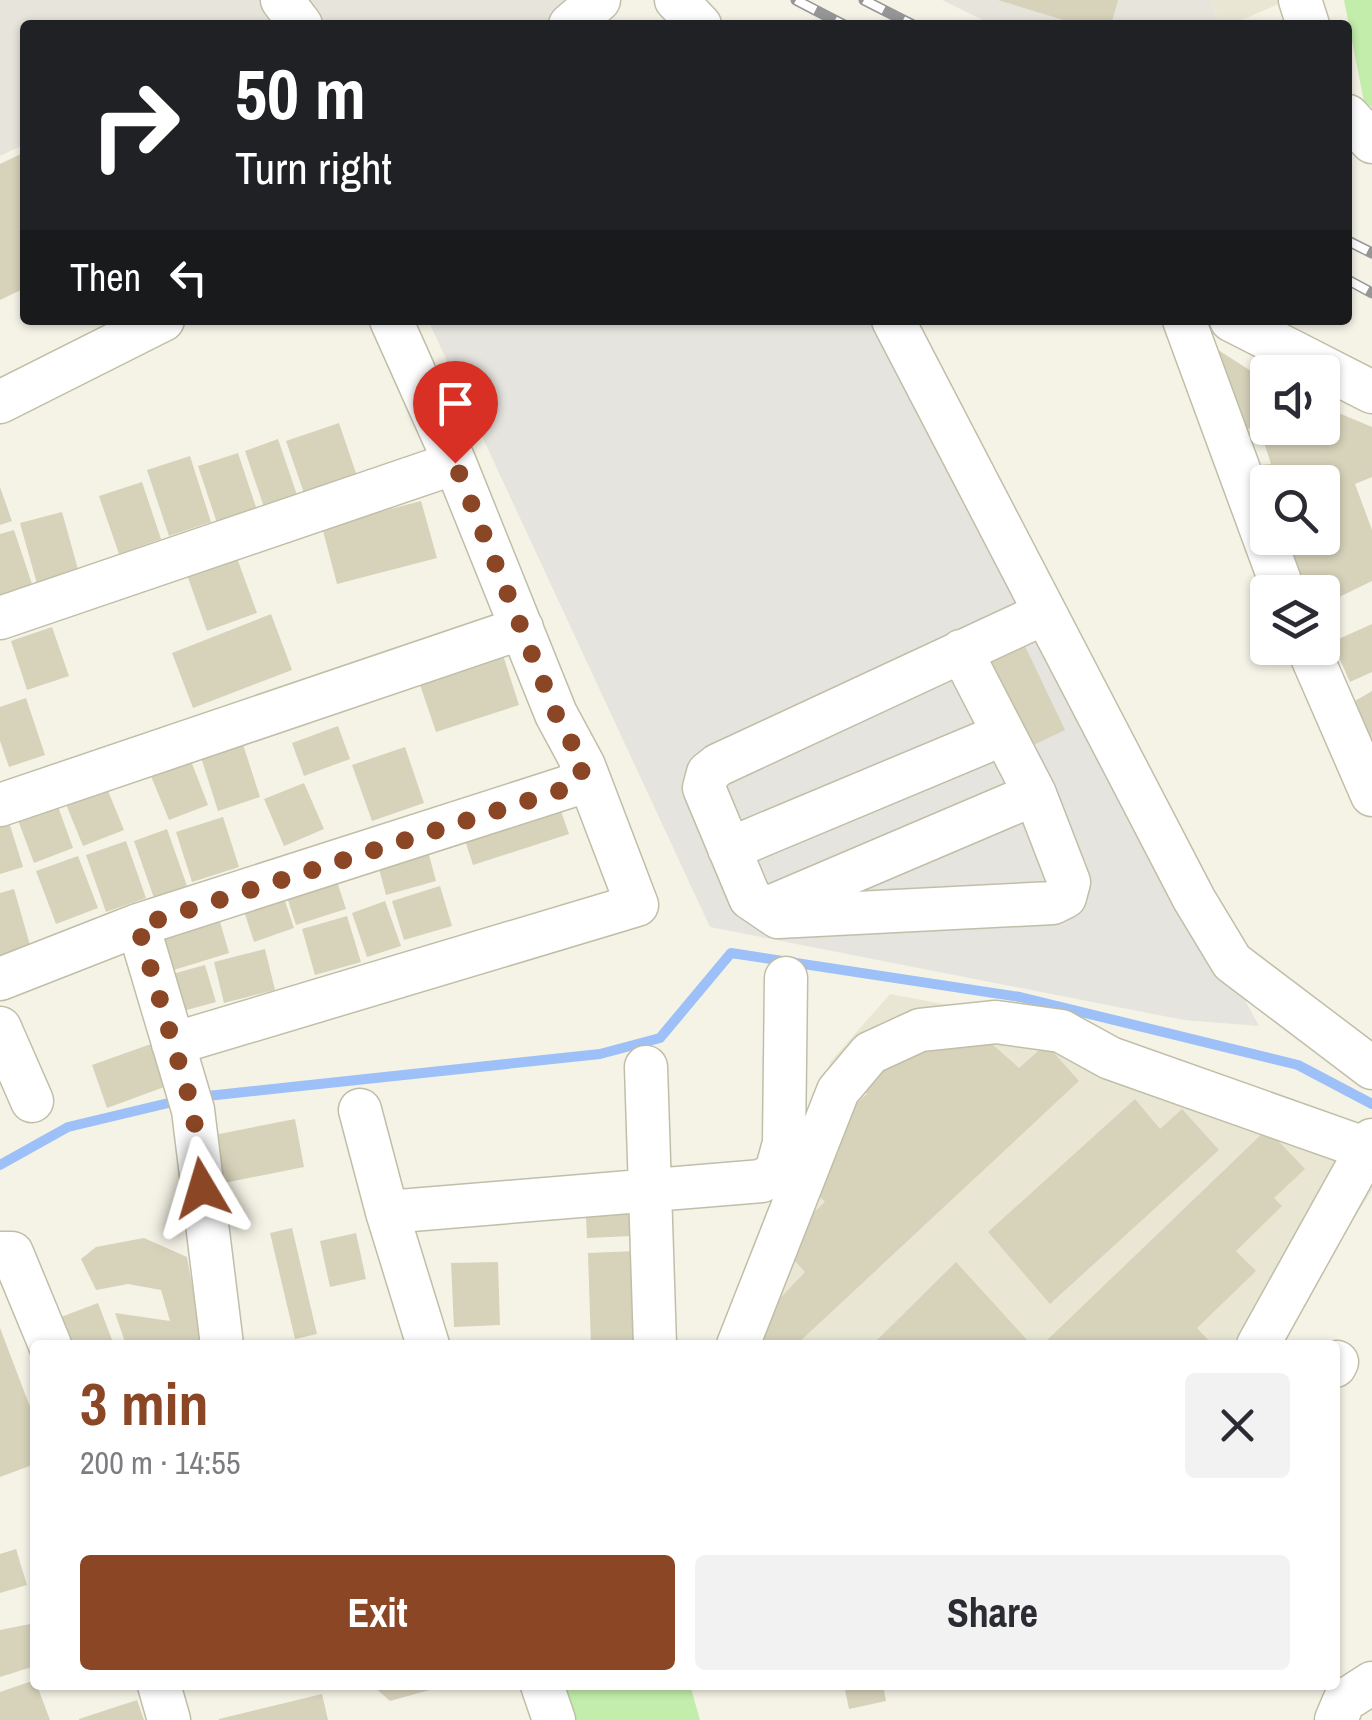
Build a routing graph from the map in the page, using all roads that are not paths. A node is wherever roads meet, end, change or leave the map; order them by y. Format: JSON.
{"nodes":[{"id":1,"x":282,"y":0,"type":"edge"},
{"id":2,"x":599,"y":0,"type":"edge"},
{"id":3,"x":676,"y":0,"type":"edge"},
{"id":4,"x":297,"y":20,"type":"edge"},
{"id":5,"x":576,"y":20,"type":"edge"},
{"id":6,"x":695,"y":20,"type":"edge"},
{"id":7,"x":1352,"y":120,"type":"edge"},
{"id":8,"x":1372,"y":142,"type":"edge"},
{"id":9,"x":153,"y":325,"type":"edge"},
{"id":10,"x":393,"y":325,"type":"edge"},
{"id":11,"x":896,"y":325,"type":"edge"},
{"id":12,"x":1186,"y":325,"type":"edge"},
{"id":13,"x":1240,"y":325,"type":"edge"},
{"id":14,"x":1372,"y":392,"type":"edge"},
{"id":15,"x":0,"y":402,"type":"edge"},
{"id":16,"x":455,"y":463,"type":"junction"},
{"id":17,"x":1278,"y":575,"type":"edge"},
{"id":18,"x":1045,"y":613,"type":"junction"},
{"id":19,"x":0,"y":618,"type":"edge"},
{"id":20,"x":522,"y":628,"type":"junction"},
{"id":21,"x":962,"y":651,"type":"junction"},
{"id":22,"x":1315,"y":665,"type":"edge"},
{"id":23,"x":1004,"y":734,"type":"junction"},
{"id":24,"x":584,"y":766,"type":"junction"},
{"id":25,"x":1035,"y":794,"type":"junction"},
{"id":26,"x":1372,"y":794,"type":"edge"},
{"id":27,"x":0,"y":805,"type":"edge"},
{"id":28,"x":729,"y":849,"type":"junction"},
{"id":29,"x":763,"y":910,"type":"junction"},
{"id":30,"x":138,"y":926,"type":"junction"},
{"id":31,"x":786,"y":978,"type":"dead end"},
{"id":32,"x":0,"y":979,"type":"edge"},
{"id":33,"x":0,"y":1028,"type":"edge"},
{"id":34,"x":646,"y":1066,"type":"dead end"},
{"id":35,"x":1372,"y":1068,"type":"edge"},
{"id":36,"x":183,"y":1079,"type":"junction"},
{"id":37,"x":32,"y":1101,"type":"dead end"},
{"id":38,"x":360,"y":1110,"type":"dead end"},
{"id":39,"x":1364,"y":1144,"type":"edge"},
{"id":40,"x":647,"y":1190,"type":"junction"},
{"id":41,"x":387,"y":1212,"type":"junction"},
{"id":42,"x":0,"y":1253,"type":"edge"},
{"id":43,"x":48,"y":1340,"type":"edge"},
{"id":44,"x":221,"y":1340,"type":"edge"},
{"id":45,"x":426,"y":1340,"type":"edge"},
{"id":46,"x":656,"y":1340,"type":"edge"},
{"id":47,"x":740,"y":1340,"type":"edge"},
{"id":48,"x":1237,"y":1340,"type":"edge"},
{"id":49,"x":1261,"y":1340,"type":"edge"},
{"id":50,"x":1372,"y":1683,"type":"edge"},
{"id":51,"x":160,"y":1690,"type":"edge"},
{"id":52,"x":544,"y":1690,"type":"edge"},
{"id":53,"x":169,"y":1720,"type":"edge"},
{"id":54,"x":554,"y":1720,"type":"edge"},
{"id":55,"x":1336,"y":1720,"type":"edge"}],
"edges":[{"from":1,"to":4,"type":"street"},
{"from":2,"to":5,"type":"street"},
{"from":3,"to":6,"type":"street"},
{"from":7,"to":8,"type":"street"},
{"from":9,"to":15,"type":"street"},
{"from":10,"to":16,"type":"street"},
{"from":11,"to":18,"type":"street"},
{"from":12,"to":17,"type":"street"},
{"from":13,"to":14,"type":"street"},
{"from":16,"to":19,"type":"street"},
{"from":16,"to":20,"type":"street"},
{"from":18,"to":21,"type":"street"},
{"from":18,"to":35,"type":"street"},
{"from":20,"to":24,"type":"street"},
{"from":20,"to":27,"type":"street"},
{"from":21,"to":23,"type":"street"},
{"from":21,"to":28,"type":"street"},
{"from":22,"to":26,"type":"street"},
{"from":23,"to":25,"type":"street"},
{"from":23,"to":28,"type":"street"},
{"from":24,"to":30,"type":"street"},
{"from":24,"to":36,"type":"street"},
{"from":25,"to":29,"type":"street"},
{"from":25,"to":29,"type":"street"},
{"from":28,"to":29,"type":"street"},
{"from":30,"to":32,"type":"street"},
{"from":30,"to":36,"type":"street"},
{"from":31,"to":40,"type":"street"},
{"from":33,"to":37,"type":"street"},
{"from":34,"to":40,"type":"street"},
{"from":36,"to":44,"type":"street"},
{"from":38,"to":41,"type":"street"},
{"from":39,"to":47,"type":"street"},
{"from":39,"to":48,"type":"street"},
{"from":39,"to":49,"type":"street"},
{"from":40,"to":41,"type":"street"},
{"from":40,"to":46,"type":"street"},
{"from":41,"to":45,"type":"street"},
{"from":42,"to":43,"type":"street"},
{"from":50,"to":55,"type":"street"},
{"from":51,"to":53,"type":"street"},
{"from":52,"to":54,"type":"street"}]}
